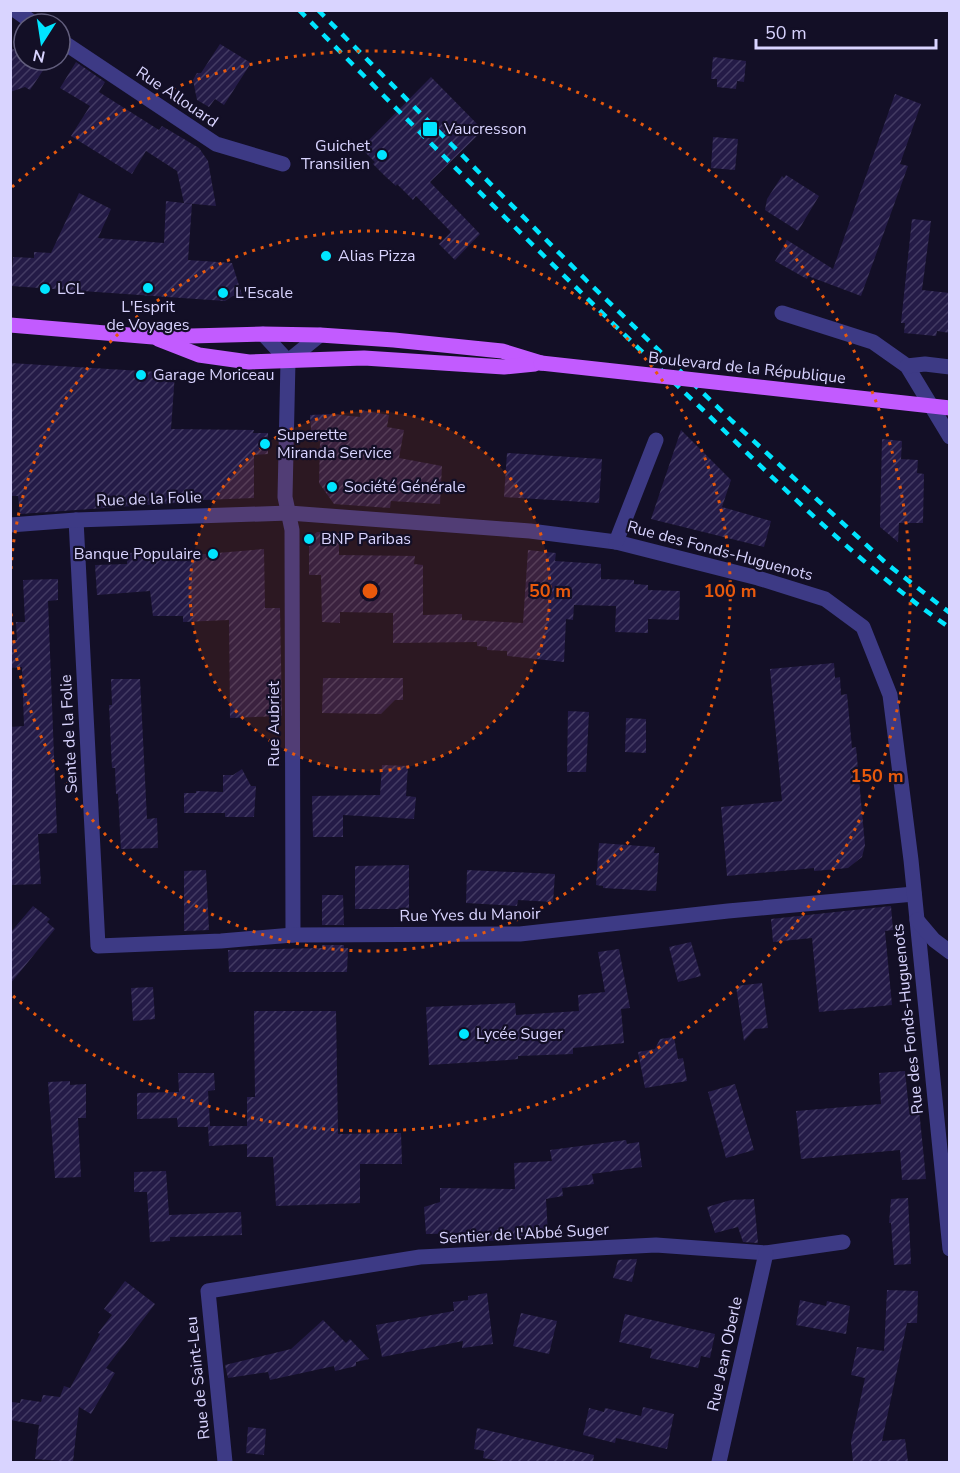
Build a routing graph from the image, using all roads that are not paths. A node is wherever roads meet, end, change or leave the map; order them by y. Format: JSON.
{"nodes":[{"id":1,"x":72,"y":48,"type":"edge"},
{"id":2,"x":283,"y":164,"type":"dead end"},
{"id":3,"x":782,"y":313,"type":"dead end"},
{"id":4,"x":10,"y":325,"type":"edge"},
{"id":5,"x":263,"y":334,"type":"junction"},
{"id":6,"x":320,"y":335,"type":"junction"},
{"id":7,"x":153,"y":337,"type":"junction"},
{"id":8,"x":288,"y":361,"type":"junction"},
{"id":9,"x":541,"y":363,"type":"junction"},
{"id":10,"x":907,"y":366,"type":"junction"},
{"id":11,"x":950,"y":367,"type":"edge"},
{"id":12,"x":950,"y":408,"type":"edge"},
{"id":13,"x":950,"y":438,"type":"edge"},
{"id":14,"x":656,"y":440,"type":"dead end"},
{"id":15,"x":289,"y":513,"type":"junction"},
{"id":16,"x":76,"y":520,"type":"junction"},
{"id":17,"x":10,"y":525,"type":"edge"},
{"id":18,"x":616,"y":542,"type":"junction"},
{"id":19,"x":914,"y":894,"type":"junction"},
{"id":20,"x":917,"y":920,"type":"junction"},
{"id":21,"x":292,"y":935,"type":"junction"},
{"id":22,"x":98,"y":946,"type":"joint"},
{"id":23,"x":950,"y":952,"type":"edge"},
{"id":24,"x":843,"y":1242,"type":"dead end"},
{"id":25,"x":950,"y":1250,"type":"edge"},
{"id":26,"x":766,"y":1253,"type":"junction"},
{"id":27,"x":208,"y":1291,"type":"joint"},
{"id":28,"x":225,"y":1462,"type":"edge"},
{"id":29,"x":719,"y":1462,"type":"edge"}],
"edges":[{"from":1,"to":2,"type":"street","name":"Rue Allouard"},
{"from":3,"to":10,"type":"street"},
{"from":4,"to":7,"type":"main road","name":"Boulevard de la République"},
{"from":5,"to":6,"type":"main road","name":"Boulevard de la République"},
{"from":5,"to":7,"type":"main road","name":"Boulevard de la République"},
{"from":5,"to":8,"type":"street"},
{"from":6,"to":8,"type":"street"},
{"from":6,"to":9,"type":"main road","name":"Boulevard de la République"},
{"from":7,"to":8,"type":"main road","name":"Boulevard de la République"},
{"from":8,"to":9,"type":"main road","name":"Boulevard de la République"},
{"from":8,"to":15,"type":"street","name":"Rue Aubriet"},
{"from":9,"to":12,"type":"main road","name":"Boulevard de la République","bridge":true},
{"from":10,"to":11,"type":"street"},
{"from":10,"to":13,"type":"street"},
{"from":14,"to":18,"type":"street"},
{"from":15,"to":16,"type":"street","name":"Rue de la Folie"},
{"from":15,"to":18,"type":"street","name":"Rue des Fonds-Huguenots"},
{"from":15,"to":21,"type":"street","name":"Rue Aubriet"},
{"from":16,"to":17,"type":"street","name":"Rue de la Folie"},
{"from":16,"to":22,"type":"street","name":"Sente de la Folie"},
{"from":18,"to":19,"type":"street","name":"Rue des Fonds-Huguenots"},
{"from":19,"to":20,"type":"street","name":"Rue des Fonds-Huguenots"},
{"from":19,"to":21,"type":"street","name":"Rue Yves du Manoir"},
{"from":20,"to":23,"type":"street"},
{"from":20,"to":25,"type":"street","name":"Rue des Fonds-Huguenots"},
{"from":21,"to":22,"type":"street","name":"Rue Yves du Manoir"},
{"from":24,"to":26,"type":"street","name":"Sentier de l'Abbé Suger"},
{"from":26,"to":27,"type":"street","name":"Sentier de l'Abbé Suger"},
{"from":26,"to":29,"type":"street","name":"Rue Jean Oberle"},
{"from":27,"to":28,"type":"street","name":"Rue de Saint-Leu"}]}
